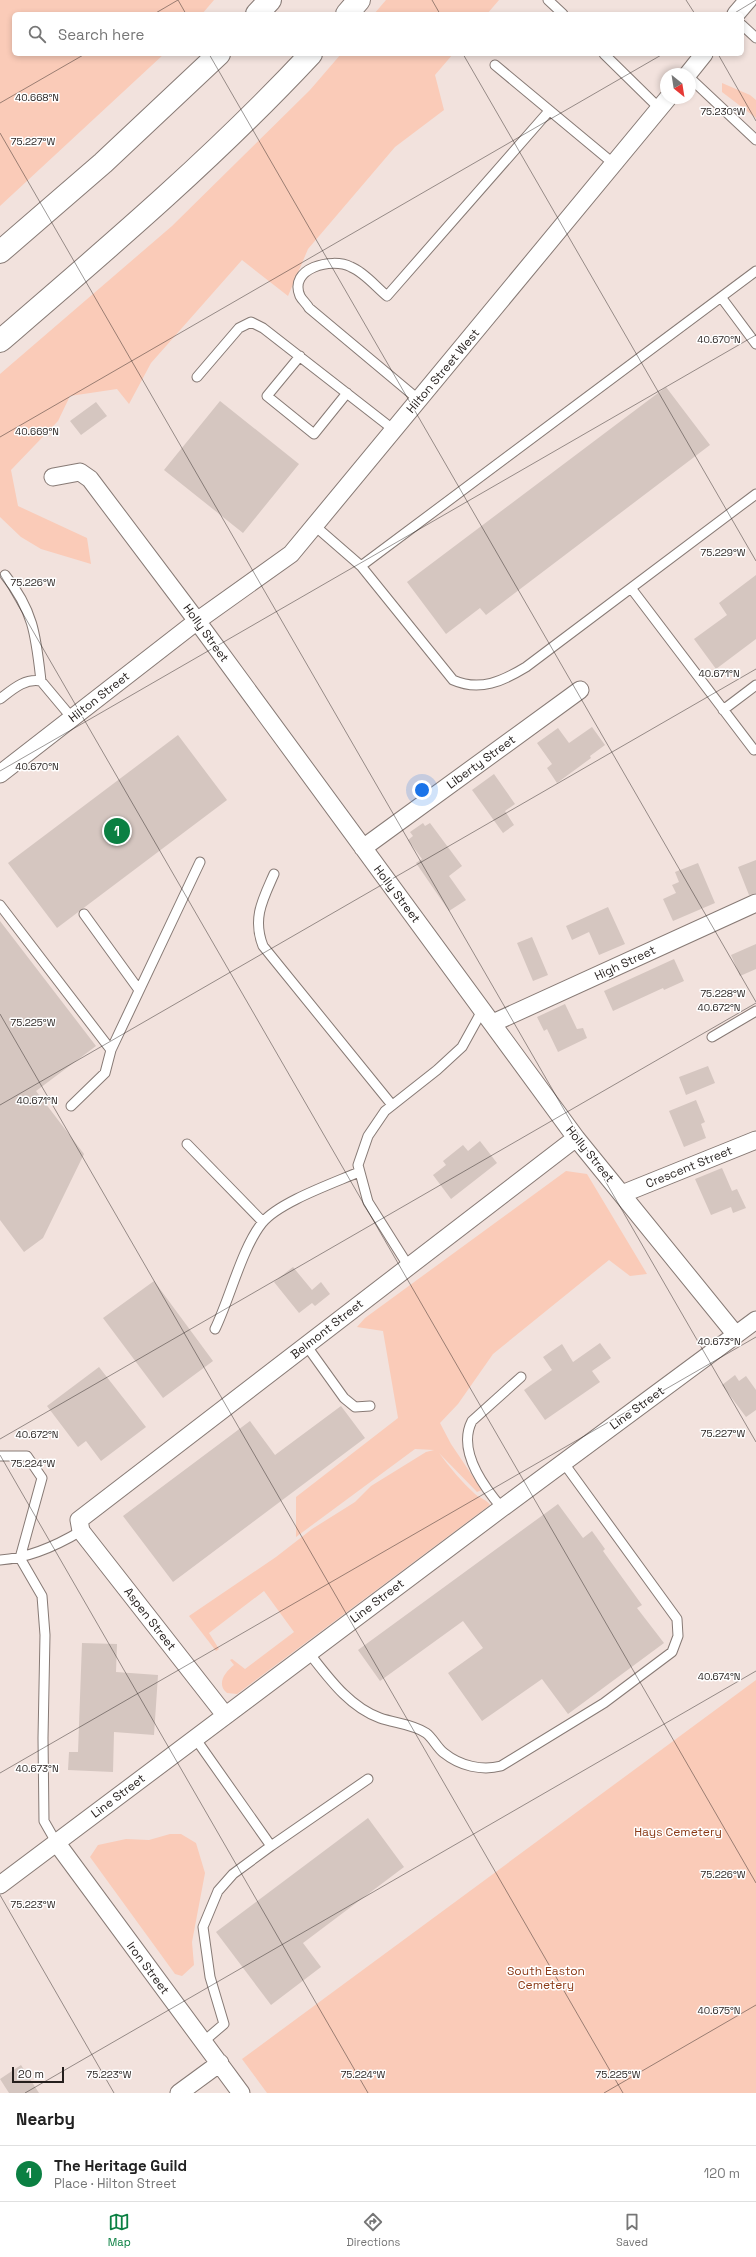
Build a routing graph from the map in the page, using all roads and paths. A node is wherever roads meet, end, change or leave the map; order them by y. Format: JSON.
{"nodes":[{"id":1,"x":270,"y":0,"type":"edge"},
{"id":2,"x":360,"y":0,"type":"edge"},
{"id":3,"x":548,"y":0,"type":"edge"},
{"id":4,"x":748,"y":0,"type":"edge"},
{"id":5,"x":259,"y":12,"type":"edge"},
{"id":6,"x":349,"y":12,"type":"edge"},
{"id":7,"x":561,"y":12,"type":"edge"},
{"id":8,"x":738,"y":12,"type":"edge"},
{"id":9,"x":744,"y":27,"type":"edge"},
{"id":10,"x":756,"y":38,"type":"edge"},
{"id":11,"x":217,"y":56,"type":"edge"},
{"id":12,"x":309,"y":56,"type":"edge"},
{"id":13,"x":606,"y":56,"type":"edge"},
{"id":14,"x":702,"y":56,"type":"edge"},
{"id":15,"x":495,"y":65,"type":"dead end"},
{"id":16,"x":693,"y":68,"type":"edge"},
{"id":17,"x":696,"y":84,"type":"edge"},
{"id":18,"x":660,"y":100,"type":"edge"},
{"id":19,"x":663,"y":104,"type":"edge"},
{"id":20,"x":549,"y":111,"type":"junction"},
{"id":21,"x":756,"y":140,"type":"edge"},
{"id":22,"x":614,"y":164,"type":"junction"},
{"id":23,"x":0,"y":252,"type":"edge"},
{"id":24,"x":756,"y":271,"type":"edge"},
{"id":25,"x":721,"y":298,"type":"junction"},
{"id":26,"x":0,"y":341,"type":"edge"},
{"id":27,"x":756,"y":344,"type":"edge"},
{"id":28,"x":300,"y":356,"type":"junction"},
{"id":29,"x":197,"y":378,"type":"dead end"},
{"id":30,"x":347,"y":393,"type":"junction"},
{"id":31,"x":419,"y":400,"type":"junction"},
{"id":32,"x":394,"y":430,"type":"junction"},
{"id":33,"x":53,"y":477,"type":"dead end"},
{"id":34,"x":756,"y":494,"type":"edge"},
{"id":35,"x":315,"y":526,"type":"junction"},
{"id":36,"x":361,"y":566,"type":"junction"},
{"id":37,"x":5,"y":576,"type":"dead end"},
{"id":38,"x":631,"y":588,"type":"junction"},
{"id":39,"x":197,"y":621,"type":"junction"},
{"id":40,"x":42,"y":681,"type":"junction"},
{"id":41,"x":756,"y":685,"type":"edge"},
{"id":42,"x":580,"y":690,"type":"dead end"},
{"id":43,"x":0,"y":699,"type":"edge"},
{"id":44,"x":723,"y":710,"type":"junction"},
{"id":45,"x":72,"y":718,"type":"junction"},
{"id":46,"x":754,"y":750,"type":"dead end"},
{"id":47,"x":0,"y":774,"type":"edge"},
{"id":48,"x":363,"y":848,"type":"junction"},
{"id":49,"x":200,"y":862,"type":"dead end"},
{"id":50,"x":274,"y":874,"type":"dead end"},
{"id":51,"x":756,"y":903,"type":"edge"},
{"id":52,"x":0,"y":905,"type":"edge"},
{"id":53,"x":84,"y":914,"type":"dead end"},
{"id":54,"x":139,"y":990,"type":"junction"},
{"id":55,"x":483,"y":1009,"type":"junction"},
{"id":56,"x":756,"y":1011,"type":"edge"},
{"id":57,"x":493,"y":1023,"type":"junction"},
{"id":58,"x":712,"y":1037,"type":"dead end"},
{"id":59,"x":111,"y":1050,"type":"junction"},
{"id":60,"x":392,"y":1105,"type":"junction"},
{"id":61,"x":70,"y":1106,"type":"dead end"},
{"id":62,"x":576,"y":1138,"type":"junction"},
{"id":63,"x":756,"y":1140,"type":"edge"},
{"id":64,"x":186,"y":1144,"type":"dead end"},
{"id":65,"x":360,"y":1172,"type":"junction"},
{"id":66,"x":622,"y":1194,"type":"junction"},
{"id":67,"x":263,"y":1222,"type":"junction"},
{"id":68,"x":408,"y":1267,"type":"junction"},
{"id":69,"x":756,"y":1320,"type":"edge"},
{"id":70,"x":215,"y":1329,"type":"dead end"},
{"id":71,"x":736,"y":1335,"type":"junction"},
{"id":72,"x":306,"y":1345,"type":"junction"},
{"id":73,"x":521,"y":1377,"type":"dead end"},
{"id":74,"x":370,"y":1406,"type":"dead end"},
{"id":75,"x":0,"y":1456,"type":"edge"},
{"id":76,"x":562,"y":1462,"type":"junction"},
{"id":77,"x":502,"y":1508,"type":"junction"},
{"id":78,"x":80,"y":1526,"type":"junction"},
{"id":79,"x":20,"y":1558,"type":"junction"},
{"id":80,"x":0,"y":1560,"type":"edge"},
{"id":81,"x":309,"y":1653,"type":"junction"},
{"id":82,"x":225,"y":1715,"type":"junction"},
{"id":83,"x":195,"y":1738,"type":"junction"},
{"id":84,"x":368,"y":1779,"type":"dead end"},
{"id":85,"x":56,"y":1842,"type":"junction"},
{"id":86,"x":271,"y":1846,"type":"junction"},
{"id":87,"x":0,"y":1885,"type":"edge"},
{"id":88,"x":203,"y":2042,"type":"junction"},
{"id":89,"x":220,"y":2063,"type":"junction"},
{"id":90,"x":179,"y":2093,"type":"edge"},
{"id":91,"x":241,"y":2093,"type":"edge"}],
"edges":[{"from":1,"to":5,"type":"highway"},
{"from":2,"to":6,"type":"highway"},
{"from":3,"to":7,"type":"lane"},
{"from":4,"to":8,"type":"street"},
{"from":9,"to":10,"type":"lane"},
{"from":11,"to":23,"type":"highway"},
{"from":12,"to":26,"type":"highway"},
{"from":13,"to":18,"type":"lane"},
{"from":14,"to":16,"type":"street"},
{"from":15,"to":20,"type":"lane"},
{"from":17,"to":21,"type":"lane"},
{"from":19,"to":22,"type":"street","name":"Hilton Street West"},
{"from":20,"to":22,"type":"lane"},
{"from":20,"to":31,"type":"lane"},
{"from":22,"to":31,"type":"street","name":"Hilton Street West"},
{"from":24,"to":25,"type":"lane"},
{"from":25,"to":27,"type":"lane"},
{"from":25,"to":36,"type":"lane"},
{"from":28,"to":29,"type":"lane"},
{"from":28,"to":30,"type":"lane"},
{"from":28,"to":30,"type":"lane"},
{"from":30,"to":32,"type":"lane"},
{"from":31,"to":32,"type":"street","name":"Hilton Street West"},
{"from":32,"to":35,"type":"street","name":"Hilton Street West"},
{"from":33,"to":39,"type":"street","name":"Holly Street"},
{"from":34,"to":38,"type":"lane"},
{"from":35,"to":36,"type":"lane"},
{"from":35,"to":39,"type":"street","name":"Hilton Street West"},
{"from":36,"to":38,"type":"lane"},
{"from":37,"to":40,"type":"lane"},
{"from":38,"to":44,"type":"lane"},
{"from":39,"to":45,"type":"street","name":"Hilton Street"},
{"from":39,"to":48,"type":"street","name":"Holly Street"},
{"from":40,"to":43,"type":"lane"},
{"from":40,"to":45,"type":"lane"},
{"from":41,"to":44,"type":"lane"},
{"from":42,"to":48,"type":"street","name":"Liberty Street"},
{"from":44,"to":46,"type":"lane"},
{"from":45,"to":47,"type":"street","name":"Hilton Street"},
{"from":48,"to":55,"type":"street","name":"Holly Street"},
{"from":49,"to":54,"type":"lane"},
{"from":50,"to":60,"type":"lane"},
{"from":51,"to":57,"type":"street","name":"High Street"},
{"from":52,"to":59,"type":"lane"},
{"from":53,"to":54,"type":"lane"},
{"from":54,"to":59,"type":"lane"},
{"from":55,"to":57,"type":"street","name":"Holly Street"},
{"from":55,"to":60,"type":"lane"},
{"from":56,"to":58,"type":"lane"},
{"from":57,"to":62,"type":"street","name":"Holly Street"},
{"from":59,"to":61,"type":"lane"},
{"from":60,"to":65,"type":"lane"},
{"from":62,"to":66,"type":"street","name":"Holly Street"},
{"from":62,"to":68,"type":"street","name":"Belmont Street"},
{"from":63,"to":66,"type":"street","name":"Crescent Street"},
{"from":64,"to":67,"type":"lane"},
{"from":65,"to":67,"type":"lane"},
{"from":65,"to":68,"type":"lane"},
{"from":66,"to":71,"type":"street","name":"Holly Street"},
{"from":67,"to":70,"type":"lane"},
{"from":68,"to":72,"type":"street","name":"Belmont Street"},
{"from":69,"to":71,"type":"street","name":"Line Street"},
{"from":71,"to":76,"type":"street","name":"Line Street"},
{"from":72,"to":74,"type":"lane"},
{"from":72,"to":78,"type":"street","name":"Belmont Street"},
{"from":73,"to":77,"type":"lane"},
{"from":75,"to":79,"type":"lane"},
{"from":76,"to":77,"type":"street","name":"Line Street"},
{"from":76,"to":81,"type":"lane"},
{"from":77,"to":81,"type":"street","name":"Line Street"},
{"from":78,"to":79,"type":"lane"},
{"from":78,"to":82,"type":"street","name":"Aspen Street"},
{"from":79,"to":80,"type":"lane"},
{"from":79,"to":85,"type":"lane"},
{"from":81,"to":82,"type":"street","name":"Line Street"},
{"from":82,"to":83,"type":"street","name":"Line Street"},
{"from":83,"to":85,"type":"street","name":"Line Street"},
{"from":83,"to":86,"type":"lane"},
{"from":84,"to":86,"type":"lane"},
{"from":85,"to":87,"type":"street","name":"Line Street"},
{"from":85,"to":88,"type":"street","name":"Iron Street"},
{"from":86,"to":88,"type":"lane"},
{"from":88,"to":89,"type":"street","name":"Iron Street"},
{"from":89,"to":90,"type":"street"},
{"from":89,"to":91,"type":"street","name":"Iron Street"}]}
